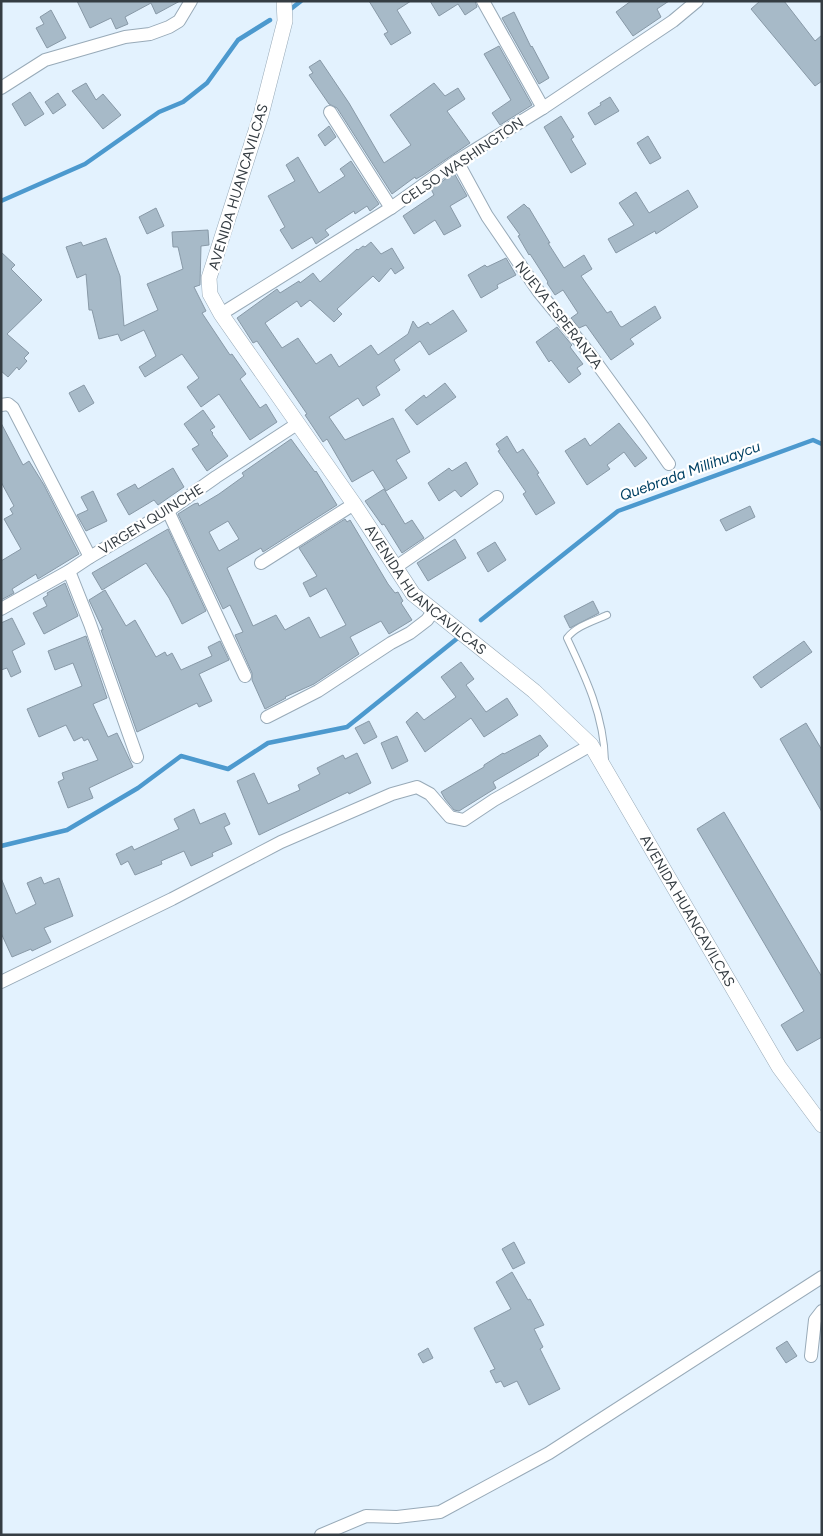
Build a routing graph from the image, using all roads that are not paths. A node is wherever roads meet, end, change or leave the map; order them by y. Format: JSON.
{"nodes":[{"id":1,"x":191,"y":1,"type":"edge"},
{"id":2,"x":284,"y":1,"type":"edge"},
{"id":3,"x":483,"y":1,"type":"edge"},
{"id":4,"x":697,"y":1,"type":"edge"},
{"id":5,"x":1,"y":88,"type":"edge"},
{"id":6,"x":543,"y":108,"type":"junction"},
{"id":7,"x":330,"y":112,"type":"dead end"},
{"id":8,"x":457,"y":160,"type":"junction"},
{"id":9,"x":391,"y":208,"type":"junction"},
{"id":10,"x":221,"y":314,"type":"junction"},
{"id":11,"x":1,"y":405,"type":"edge"},
{"id":12,"x":297,"y":424,"type":"junction"},
{"id":13,"x":668,"y":464,"type":"dead end"},
{"id":14,"x":497,"y":498,"type":"dead end"},
{"id":15,"x":354,"y":504,"type":"junction"},
{"id":16,"x":168,"y":511,"type":"junction"},
{"id":17,"x":90,"y":557,"type":"junction"},
{"id":18,"x":261,"y":563,"type":"dead end"},
{"id":19,"x":396,"y":567,"type":"junction"},
{"id":20,"x":69,"y":571,"type":"junction"},
{"id":21,"x":1,"y":609,"type":"edge"},
{"id":22,"x":434,"y":610,"type":"junction"},
{"id":23,"x":607,"y":615,"type":"dead end"},
{"id":24,"x":245,"y":676,"type":"dead end"},
{"id":25,"x":268,"y":717,"type":"dead end"},
{"id":26,"x":591,"y":745,"type":"junction"},
{"id":27,"x":137,"y":757,"type":"dead end"},
{"id":28,"x":605,"y":770,"type":"junction"},
{"id":29,"x":1,"y":982,"type":"edge"},
{"id":30,"x":822,"y":1125,"type":"edge"},
{"id":31,"x":822,"y":1277,"type":"edge"},
{"id":32,"x":822,"y":1311,"type":"edge"},
{"id":33,"x":811,"y":1356,"type":"dead end"},
{"id":34,"x":321,"y":1535,"type":"edge"}],
"edges":[{"from":1,"to":5,"type":"street"},
{"from":2,"to":10,"type":"street","name":"AVENIDA HUANCAVILCAS"},
{"from":3,"to":6,"type":"street"},
{"from":4,"to":6,"type":"street","name":"CELSO WASHINGTON"},
{"from":6,"to":8,"type":"street","name":"CELSO WASHINGTON"},
{"from":7,"to":9,"type":"street"},
{"from":8,"to":9,"type":"street","name":"CELSO WASHINGTON"},
{"from":8,"to":13,"type":"street","name":"NUEVA ESPERANZA"},
{"from":9,"to":10,"type":"street","name":"CELSO WASHINGTON"},
{"from":10,"to":12,"type":"street","name":"AVENIDA HUANCAVILCAS"},
{"from":11,"to":17,"type":"street"},
{"from":12,"to":15,"type":"street","name":"AVENIDA HUANCAVILCAS"},
{"from":12,"to":16,"type":"street","name":"VIRGEN QUINCHE"},
{"from":14,"to":19,"type":"street"},
{"from":15,"to":18,"type":"street"},
{"from":15,"to":19,"type":"street","name":"AVENIDA HUANCAVILCAS"},
{"from":16,"to":17,"type":"street","name":"VIRGEN QUINCHE"},
{"from":16,"to":24,"type":"street"},
{"from":17,"to":20,"type":"street","name":"VIRGEN QUINCHE"},
{"from":19,"to":22,"type":"street","name":"AVENIDA HUANCAVILCAS"},
{"from":20,"to":21,"type":"street","name":"VIRGEN QUINCHE"},
{"from":20,"to":27,"type":"street"},
{"from":22,"to":25,"type":"street"},
{"from":22,"to":26,"type":"street","name":"AVENIDA HUANCAVILCAS"},
{"from":23,"to":28,"type":"lane"},
{"from":26,"to":28,"type":"street","name":"AVENIDA HUANCAVILCAS"},
{"from":26,"to":29,"type":"street"},
{"from":28,"to":30,"type":"street","name":"AVENIDA HUANCAVILCAS"},
{"from":31,"to":34,"type":"street"},
{"from":32,"to":33,"type":"street"}]}
